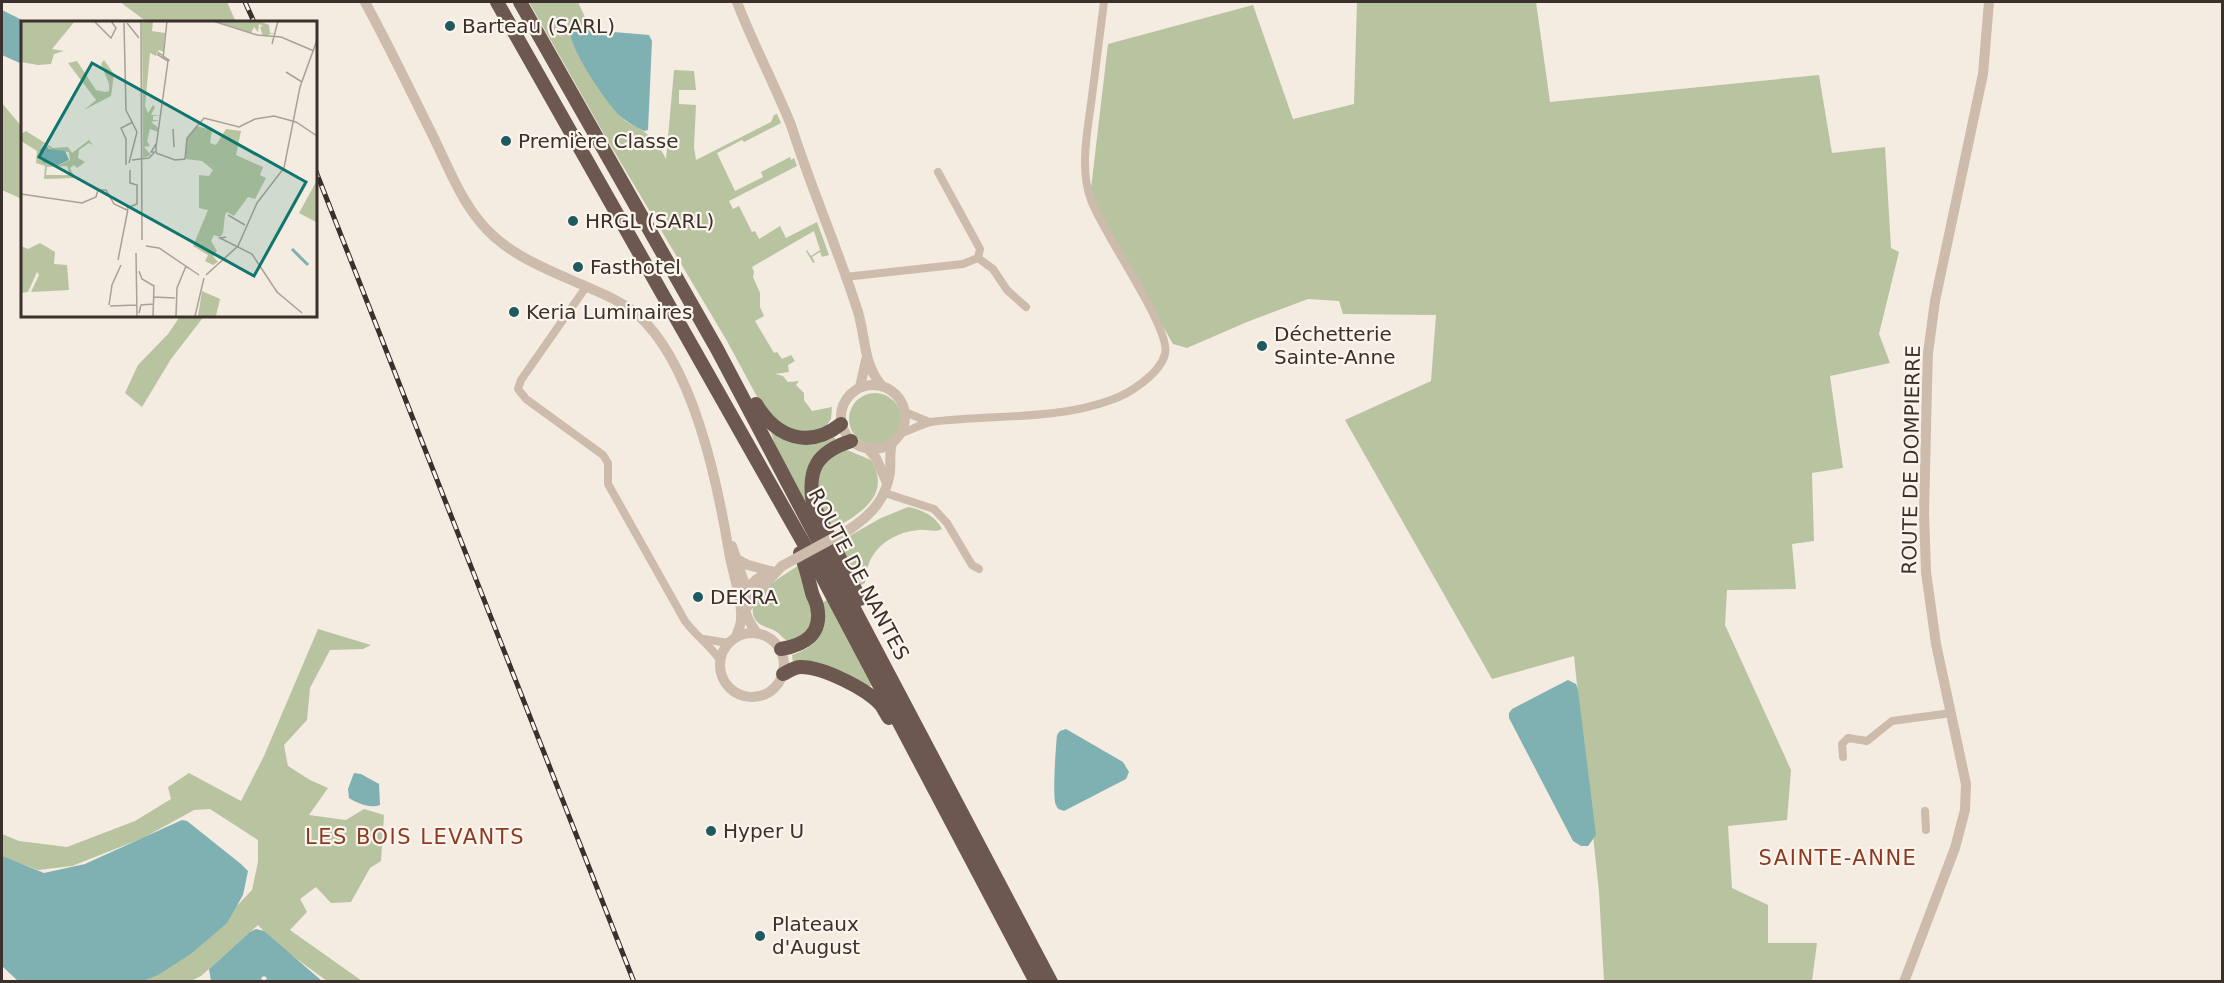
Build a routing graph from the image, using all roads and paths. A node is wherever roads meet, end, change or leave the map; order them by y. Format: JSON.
{"nodes":[{"id":1,"x":365,"y":2,"type":"edge"},
{"id":2,"x":497,"y":2,"type":"edge"},
{"id":3,"x":520,"y":2,"type":"edge"},
{"id":4,"x":737,"y":2,"type":"edge"},
{"id":5,"x":1104,"y":2,"type":"edge"},
{"id":6,"x":1989,"y":2,"type":"edge"},
{"id":7,"x":938,"y":172,"type":"dead end"},
{"id":8,"x":978,"y":258,"type":"junction"},
{"id":9,"x":845,"y":277,"type":"junction"},
{"id":10,"x":586,"y":287,"type":"junction"},
{"id":11,"x":1026,"y":307,"type":"dead end"},
{"id":12,"x":866,"y":360,"type":"junction"},
{"id":13,"x":723,"y":362,"type":"junction"},
{"id":14,"x":882,"y":386,"type":"junction"},
{"id":15,"x":860,"y":387,"type":"junction"},
{"id":16,"x":905,"y":412,"type":"junction"},
{"id":17,"x":929,"y":422,"type":"junction"},
{"id":18,"x":841,"y":424,"type":"junction"},
{"id":19,"x":902,"y":433,"type":"junction"},
{"id":20,"x":850,"y":441,"type":"junction"},
{"id":21,"x":892,"y":443,"type":"junction"},
{"id":22,"x":869,"y":450,"type":"junction"},
{"id":23,"x":886,"y":488,"type":"junction"},
{"id":24,"x":796,"y":530,"type":"junction"},
{"id":25,"x":727,"y":534,"type":"junction"},
{"id":26,"x":738,"y":560,"type":"junction"},
{"id":27,"x":782,"y":566,"type":"junction"},
{"id":28,"x":979,"y":569,"type":"dead end"},
{"id":29,"x":770,"y":571,"type":"junction"},
{"id":30,"x":746,"y":588,"type":"junction"},
{"id":31,"x":739,"y":602,"type":"junction"},
{"id":32,"x":747,"y":615,"type":"junction"},
{"id":33,"x":758,"y":633,"type":"junction"},
{"id":34,"x":703,"y":639,"type":"junction"},
{"id":35,"x":732,"y":640,"type":"junction"},
{"id":36,"x":781,"y":649,"type":"junction"},
{"id":37,"x":720,"y":660,"type":"junction"},
{"id":38,"x":783,"y":674,"type":"junction"},
{"id":39,"x":1951,"y":713,"type":"junction"},
{"id":40,"x":912,"y":716,"type":"junction"},
{"id":41,"x":1842,"y":757,"type":"dead end"},
{"id":42,"x":921,"y":764,"type":"junction"},
{"id":43,"x":1924,"y":811,"type":"dead end"},
{"id":44,"x":1926,"y":830,"type":"dead end"},
{"id":45,"x":1036,"y":981,"type":"edge"},
{"id":46,"x":1051,"y":981,"type":"edge"},
{"id":47,"x":1904,"y":981,"type":"edge"}],
"edges":[{"from":1,"to":10,"type":"street"},
{"from":2,"to":24,"type":"highway","name":"ROUTE DE NANTES"},
{"from":3,"to":13,"type":"highway","name":"ROUTE DE NANTES"},
{"from":4,"to":9,"type":"street"},
{"from":5,"to":17,"type":"street"},
{"from":6,"to":39,"type":"street","name":"ROUTE DE DOMPIERRE"},
{"from":7,"to":8,"type":"street"},
{"from":8,"to":9,"type":"street"},
{"from":8,"to":11,"type":"street"},
{"from":9,"to":12,"type":"street"},
{"from":10,"to":25,"type":"street"},
{"from":10,"to":34,"type":"street"},
{"from":12,"to":14,"type":"street"},
{"from":12,"to":15,"type":"street"},
{"from":13,"to":18,"type":"highway"},
{"from":13,"to":40,"type":"highway","name":"ROUTE DE NANTES"},
{"from":14,"to":15,"type":"street"},
{"from":14,"to":16,"type":"street"},
{"from":15,"to":18,"type":"street"},
{"from":16,"to":17,"type":"street"},
{"from":16,"to":19,"type":"street"},
{"from":17,"to":19,"type":"street"},
{"from":18,"to":20,"type":"street"},
{"from":19,"to":21,"type":"street"},
{"from":20,"to":22,"type":"street"},
{"from":20,"to":40,"type":"highway"},
{"from":21,"to":22,"type":"street"},
{"from":21,"to":23,"type":"street"},
{"from":22,"to":23,"type":"street"},
{"from":23,"to":27,"type":"street","bridge":true},
{"from":23,"to":28,"type":"street"},
{"from":24,"to":36,"type":"highway"},
{"from":24,"to":42,"type":"highway","name":"ROUTE DE NANTES"},
{"from":25,"to":26,"type":"street"},
{"from":25,"to":31,"type":"street"},
{"from":26,"to":29,"type":"street"},
{"from":26,"to":30,"type":"street"},
{"from":27,"to":29,"type":"street"},
{"from":27,"to":32,"type":"street"},
{"from":29,"to":30,"type":"street"},
{"from":30,"to":31,"type":"street"},
{"from":30,"to":32,"type":"street"},
{"from":31,"to":35,"type":"street"},
{"from":32,"to":33,"type":"street"},
{"from":33,"to":35,"type":"street"},
{"from":33,"to":36,"type":"street"},
{"from":34,"to":35,"type":"street"},
{"from":34,"to":37,"type":"street"},
{"from":35,"to":37,"type":"street"},
{"from":36,"to":38,"type":"street"},
{"from":37,"to":38,"type":"street"},
{"from":38,"to":42,"type":"highway"},
{"from":39,"to":41,"type":"street"},
{"from":39,"to":47,"type":"street","name":"ROUTE DE DOMPIERRE"},
{"from":40,"to":46,"type":"highway","name":"ROUTE DE NANTES"},
{"from":42,"to":45,"type":"highway","name":"ROUTE DE NANTES"},
{"from":43,"to":44,"type":"street"}]}
